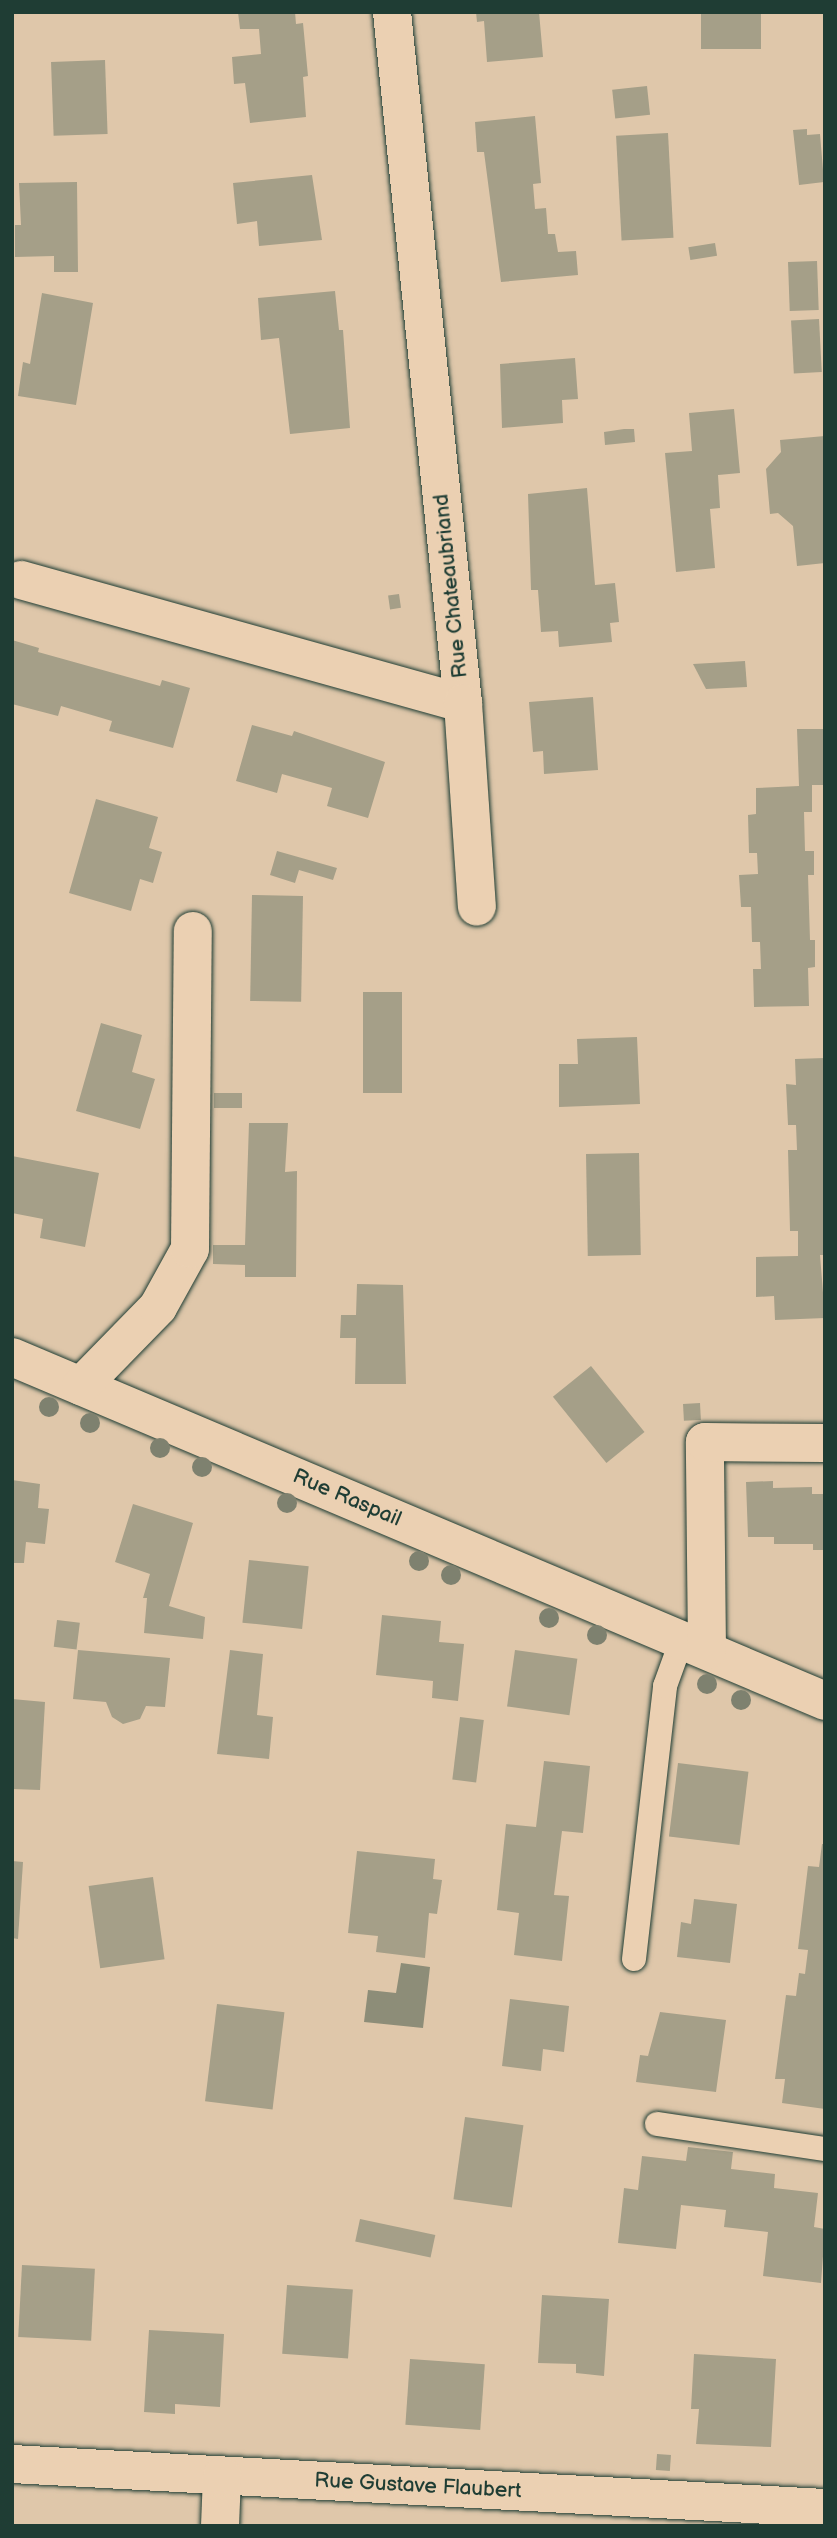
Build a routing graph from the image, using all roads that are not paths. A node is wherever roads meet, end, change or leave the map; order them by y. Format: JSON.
{"nodes":[{"id":1,"x":392,"y":12,"type":"edge"},
{"id":2,"x":21,"y":580,"type":"dead end"},
{"id":3,"x":463,"y":703,"type":"junction"},
{"id":4,"x":477,"y":907,"type":"dead end"},
{"id":5,"x":193,"y":931,"type":"dead end"},
{"id":6,"x":12,"y":1357,"type":"edge"},
{"id":7,"x":81,"y":1386,"type":"junction"},
{"id":8,"x":825,"y":1443,"type":"edge"},
{"id":9,"x":695,"y":1644,"type":"junction"},
{"id":10,"x":825,"y":1701,"type":"edge"},
{"id":11,"x":634,"y":1959,"type":"dead end"},
{"id":12,"x":657,"y":2124,"type":"dead end"},
{"id":13,"x":825,"y":2149,"type":"edge"},
{"id":14,"x":12,"y":2464,"type":"edge"},
{"id":15,"x":222,"y":2476,"type":"junction"},
{"id":16,"x":825,"y":2508,"type":"edge"},
{"id":17,"x":220,"y":2526,"type":"edge"}],
"edges":[{"from":1,"to":3,"type":"street","name":"Rue Chateaubriand"},
{"from":2,"to":3,"type":"street","name":"Rue Chateaubriand"},
{"from":3,"to":4,"type":"street"},
{"from":5,"to":7,"type":"street"},
{"from":6,"to":7,"type":"street","name":"Rue Raspail"},
{"from":7,"to":9,"type":"street","name":"Rue Raspail"},
{"from":8,"to":9,"type":"street"},
{"from":9,"to":10,"type":"street","name":"Rue Raspail"},
{"from":9,"to":11,"type":"lane"},
{"from":12,"to":13,"type":"lane"},
{"from":14,"to":15,"type":"street","name":"Rue Gustave Flaubert"},
{"from":15,"to":16,"type":"street","name":"Rue Gustave Flaubert"},
{"from":15,"to":17,"type":"street"}]}
